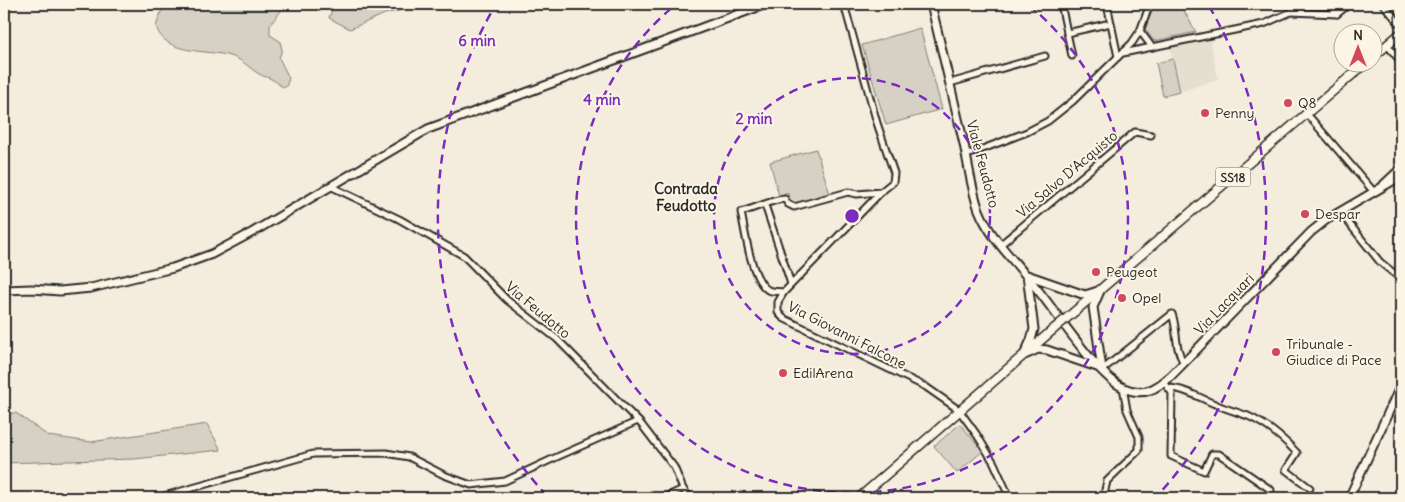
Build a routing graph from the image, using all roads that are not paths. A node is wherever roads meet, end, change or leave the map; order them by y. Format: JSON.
{"nodes":[{"id":1,"x":766,"y":4,"type":"edge"},
{"id":2,"x":844,"y":4,"type":"edge"},
{"id":3,"x":931,"y":4,"type":"edge"},
{"id":4,"x":1061,"y":4,"type":"edge"},
{"id":5,"x":1107,"y":4,"type":"edge"},
{"id":6,"x":1150,"y":4,"type":"edge"},
{"id":7,"x":1300,"y":4,"type":"edge"},
{"id":8,"x":1332,"y":4,"type":"edge"},
{"id":9,"x":1350,"y":4,"type":"edge"},
{"id":10,"x":1383,"y":4,"type":"edge"},
{"id":11,"x":1291,"y":12,"type":"junction"},
{"id":12,"x":1337,"y":14,"type":"junction"},
{"id":13,"x":1111,"y":23,"type":"junction"},
{"id":14,"x":1401,"y":25,"type":"edge"},
{"id":15,"x":1140,"y":31,"type":"junction"},
{"id":16,"x":1067,"y":32,"type":"junction"},
{"id":17,"x":1401,"y":33,"type":"edge"},
{"id":18,"x":1387,"y":45,"type":"junction"},
{"id":19,"x":1152,"y":47,"type":"junction"},
{"id":20,"x":1382,"y":49,"type":"edge"},
{"id":21,"x":1121,"y":55,"type":"junction"},
{"id":22,"x":1045,"y":56,"type":"dead end"},
{"id":23,"x":1072,"y":56,"type":"dead end"},
{"id":24,"x":1401,"y":62,"type":"edge"},
{"id":25,"x":1355,"y":72,"type":"edge"},
{"id":26,"x":950,"y":83,"type":"junction"},
{"id":27,"x":1307,"y":114,"type":"junction"},
{"id":28,"x":1151,"y":135,"type":"dead end"},
{"id":29,"x":966,"y":155,"type":"junction"},
{"id":30,"x":1401,"y":167,"type":"edge"},
{"id":31,"x":1401,"y":176,"type":"edge"},
{"id":32,"x":330,"y":186,"type":"junction"},
{"id":33,"x":882,"y":192,"type":"junction"},
{"id":34,"x":1374,"y":192,"type":"junction"},
{"id":35,"x":765,"y":205,"type":"junction"},
{"id":36,"x":1340,"y":212,"type":"junction"},
{"id":37,"x":1000,"y":245,"type":"junction"},
{"id":38,"x":1027,"y":275,"type":"junction"},
{"id":39,"x":1401,"y":279,"type":"edge"},
{"id":40,"x":791,"y":284,"type":"junction"},
{"id":41,"x":4,"y":290,"type":"edge"},
{"id":42,"x":1100,"y":291,"type":"junction"},
{"id":43,"x":784,"y":292,"type":"junction"},
{"id":44,"x":1070,"y":332,"type":"joint"},
{"id":45,"x":1024,"y":355,"type":"junction"},
{"id":46,"x":1184,"y":363,"type":"junction"},
{"id":47,"x":1102,"y":370,"type":"junction"},
{"id":48,"x":1166,"y":385,"type":"junction"},
{"id":49,"x":1401,"y":385,"type":"edge"},
{"id":50,"x":1123,"y":387,"type":"junction"},
{"id":51,"x":959,"y":410,"type":"junction"},
{"id":52,"x":638,"y":421,"type":"junction"},
{"id":53,"x":1310,"y":488,"type":"dead end"},
{"id":54,"x":683,"y":489,"type":"junction"},
{"id":55,"x":1105,"y":490,"type":"dead end"},
{"id":56,"x":1271,"y":490,"type":"dead end"},
{"id":57,"x":1008,"y":494,"type":"dead end"},
{"id":58,"x":157,"y":498,"type":"edge"},
{"id":59,"x":663,"y":498,"type":"edge"},
{"id":60,"x":690,"y":498,"type":"edge"},
{"id":61,"x":859,"y":498,"type":"edge"},
{"id":62,"x":1349,"y":498,"type":"edge"}],
"edges":[{"from":1,"to":32,"type":"street"},
{"from":2,"to":33,"type":"street","name":"Via Giovanni Falcone"},
{"from":3,"to":26,"type":"street","name":"Viale Feudotto"},
{"from":4,"to":16,"type":"street"},
{"from":5,"to":13,"type":"street"},
{"from":6,"to":15,"type":"street"},
{"from":7,"to":11,"type":"street"},
{"from":8,"to":12,"type":"street"},
{"from":9,"to":12,"type":"street"},
{"from":10,"to":14,"type":"street"},
{"from":11,"to":12,"type":"street"},
{"from":11,"to":19,"type":"street"},
{"from":13,"to":16,"type":"street"},
{"from":13,"to":21,"type":"street"},
{"from":15,"to":19,"type":"street"},
{"from":15,"to":21,"type":"street"},
{"from":16,"to":23,"type":"street"},
{"from":17,"to":18,"type":"main road"},
{"from":18,"to":20,"type":"main road"},
{"from":18,"to":24,"type":"street"},
{"from":19,"to":21,"type":"street"},
{"from":21,"to":29,"type":"street"},
{"from":22,"to":26,"type":"street"},
{"from":25,"to":27,"type":"main road","number":"SS18"},
{"from":26,"to":29,"type":"street","name":"Viale Feudotto"},
{"from":27,"to":34,"type":"street"},
{"from":27,"to":42,"type":"main road","number":"SS18"},
{"from":28,"to":37,"type":"street","name":"Via Salvo D'Acquisto"},
{"from":29,"to":37,"type":"street","name":"Viale Feudotto"},
{"from":30,"to":34,"type":"street"},
{"from":31,"to":34,"type":"street","name":"Via Lacquari"},
{"from":32,"to":41,"type":"street"},
{"from":32,"to":52,"type":"street","name":"Via Feudotto"},
{"from":33,"to":35,"type":"street"},
{"from":33,"to":40,"type":"street","name":"Via Giovanni Falcone"},
{"from":34,"to":36,"type":"street","name":"Via Lacquari"},
{"from":35,"to":40,"type":"street"},
{"from":35,"to":43,"type":"street"},
{"from":36,"to":39,"type":"street"},
{"from":36,"to":46,"type":"street","name":"Via Lacquari"},
{"from":37,"to":38,"type":"street","name":"Viale Feudotto"},
{"from":38,"to":42,"type":"street"},
{"from":38,"to":44,"type":"street","name":"Viale Feudotto"},
{"from":38,"to":45,"type":"street"},
{"from":40,"to":43,"type":"street","name":"Via Giovanni Falcone"},
{"from":42,"to":45,"type":"main road","number":"SS18","bridge":true},
{"from":42,"to":47,"type":"street"},
{"from":43,"to":51,"type":"street","name":"Via Giovanni Falcone"},
{"from":44,"to":47,"type":"street","name":"Via Lacquari"},
{"from":45,"to":47,"type":"street"},
{"from":45,"to":51,"type":"main road","number":"SS18"},
{"from":46,"to":47,"type":"street"},
{"from":46,"to":48,"type":"street","name":"Via Lacquari"},
{"from":47,"to":50,"type":"street","name":"Via Lacquari"},
{"from":48,"to":50,"type":"street","name":"Via Lacquari"},
{"from":48,"to":53,"type":"street"},
{"from":48,"to":56,"type":"street"},
{"from":49,"to":62,"type":"street"},
{"from":50,"to":55,"type":"street"},
{"from":51,"to":57,"type":"street","name":"Via Giovanni Falcone"},
{"from":51,"to":61,"type":"main road","number":"SS18"},
{"from":52,"to":54,"type":"street","name":"Via Feudotto"},
{"from":52,"to":58,"type":"street"},
{"from":54,"to":59,"type":"street"},
{"from":54,"to":60,"type":"street","name":"Via Feudotto"}]}
